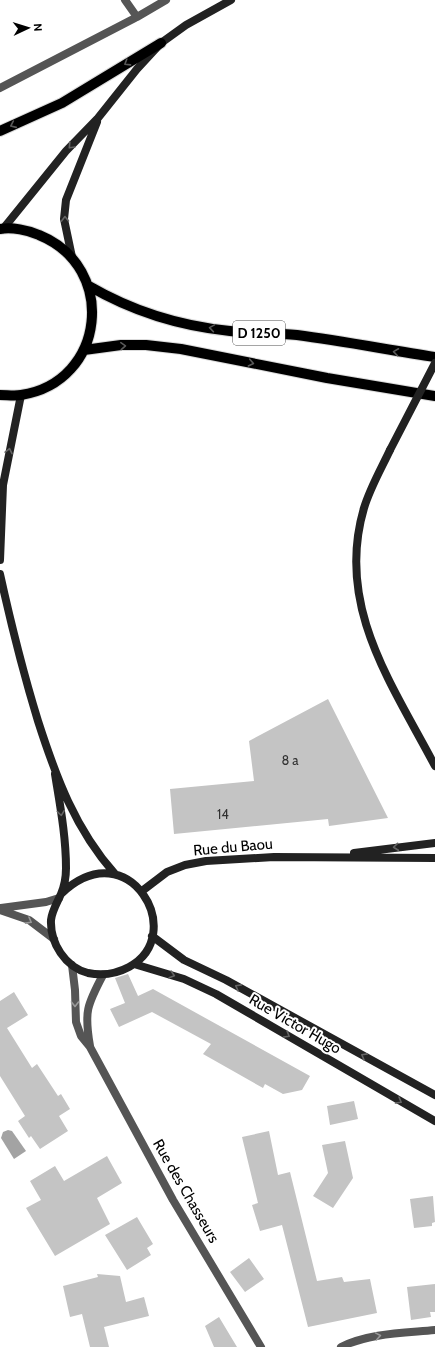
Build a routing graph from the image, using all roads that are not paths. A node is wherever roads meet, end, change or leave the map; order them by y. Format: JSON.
{"nodes":[{"id":1,"x":125,"y":0,"type":"edge"},
{"id":2,"x":166,"y":0,"type":"edge"},
{"id":3,"x":231,"y":0,"type":"edge"},
{"id":4,"x":137,"y":17,"type":"junction"},
{"id":5,"x":161,"y":43,"type":"junction"},
{"id":6,"x":0,"y":88,"type":"edge"},
{"id":7,"x":98,"y":118,"type":"junction"},
{"id":8,"x":0,"y":131,"type":"edge"},
{"id":9,"x":1,"y":229,"type":"edge"},
{"id":10,"x":72,"y":257,"type":"junction"},
{"id":11,"x":89,"y":286,"type":"junction"},
{"id":12,"x":84,"y":350,"type":"junction"},
{"id":13,"x":435,"y":357,"type":"edge"},
{"id":14,"x":435,"y":364,"type":"edge"},
{"id":15,"x":0,"y":395,"type":"edge"},
{"id":16,"x":21,"y":395,"type":"junction"},
{"id":17,"x":435,"y":396,"type":"edge"},
{"id":18,"x":0,"y":560,"type":"edge"},
{"id":19,"x":0,"y":574,"type":"edge"},
{"id":20,"x":435,"y":766,"type":"edge"},
{"id":21,"x":55,"y":774,"type":"junction"},
{"id":22,"x":435,"y":843,"type":"edge"},
{"id":23,"x":335,"y":856,"type":"junction"},
{"id":24,"x":435,"y":858,"type":"edge"},
{"id":25,"x":115,"y":874,"type":"junction"},
{"id":26,"x":142,"y":891,"type":"junction"},
{"id":27,"x":60,"y":896,"type":"junction"},
{"id":28,"x":0,"y":909,"type":"edge"},
{"id":29,"x":152,"y":936,"type":"junction"},
{"id":30,"x":54,"y":940,"type":"junction"},
{"id":31,"x":134,"y":964,"type":"junction"},
{"id":32,"x":72,"y":965,"type":"junction"},
{"id":33,"x":103,"y":975,"type":"junction"},
{"id":34,"x":90,"y":1047,"type":"junction"},
{"id":35,"x":435,"y":1095,"type":"edge"},
{"id":36,"x":435,"y":1121,"type":"edge"},
{"id":37,"x":435,"y":1330,"type":"edge"},
{"id":38,"x":262,"y":1347,"type":"edge"},
{"id":39,"x":340,"y":1347,"type":"edge"}],
"edges":[{"from":1,"to":4,"type":"street"},
{"from":2,"to":4,"type":"street"},
{"from":3,"to":5,"type":"street"},
{"from":4,"to":6,"type":"street"},
{"from":5,"to":7,"type":"street"},
{"from":5,"to":8,"type":"main road","one_way":true},
{"from":7,"to":9,"type":"street","one_way":true},
{"from":10,"to":7,"type":"street","one_way":true},
{"from":9,"to":10,"type":"main road"},
{"from":10,"to":11,"type":"main road"},
{"from":11,"to":12,"type":"main road"},
{"from":13,"to":11,"type":"main road","number":"D 1250","one_way":true},
{"from":12,"to":16,"type":"main road"},
{"from":12,"to":17,"type":"main road","number":"D 1250","one_way":true},
{"from":14,"to":20,"type":"street","bridge":true},
{"from":15,"to":16,"type":"main road"},
{"from":18,"to":16,"type":"street","one_way":true},
{"from":19,"to":21,"type":"street"},
{"from":21,"to":25,"type":"street"},
{"from":21,"to":27,"type":"street","one_way":true},
{"from":22,"to":23,"type":"street","name":"Rue du Baou","one_way":true},
{"from":23,"to":24,"type":"street","name":"Rue du Baou"},
{"from":23,"to":26,"type":"street","name":"Rue du Baou"},
{"from":25,"to":26,"type":"street"},
{"from":25,"to":27,"type":"street"},
{"from":26,"to":29,"type":"street"},
{"from":27,"to":28,"type":"street"},
{"from":27,"to":30,"type":"street"},
{"from":28,"to":30,"type":"street","one_way":true},
{"from":29,"to":31,"type":"street"},
{"from":35,"to":29,"type":"street","name":"Rue Victor Hugo","one_way":true},
{"from":30,"to":32,"type":"street"},
{"from":31,"to":33,"type":"street"},
{"from":31,"to":36,"type":"street","name":"Rue Victor Hugo","one_way":true},
{"from":32,"to":33,"type":"street"},
{"from":32,"to":34,"type":"street","name":"Rue des Chasseurs","one_way":true},
{"from":33,"to":34,"type":"street","name":"Rue des Chasseurs"},
{"from":34,"to":38,"type":"street","name":"Rue des Chasseurs"},
{"from":39,"to":37,"type":"street","one_way":true}]}
